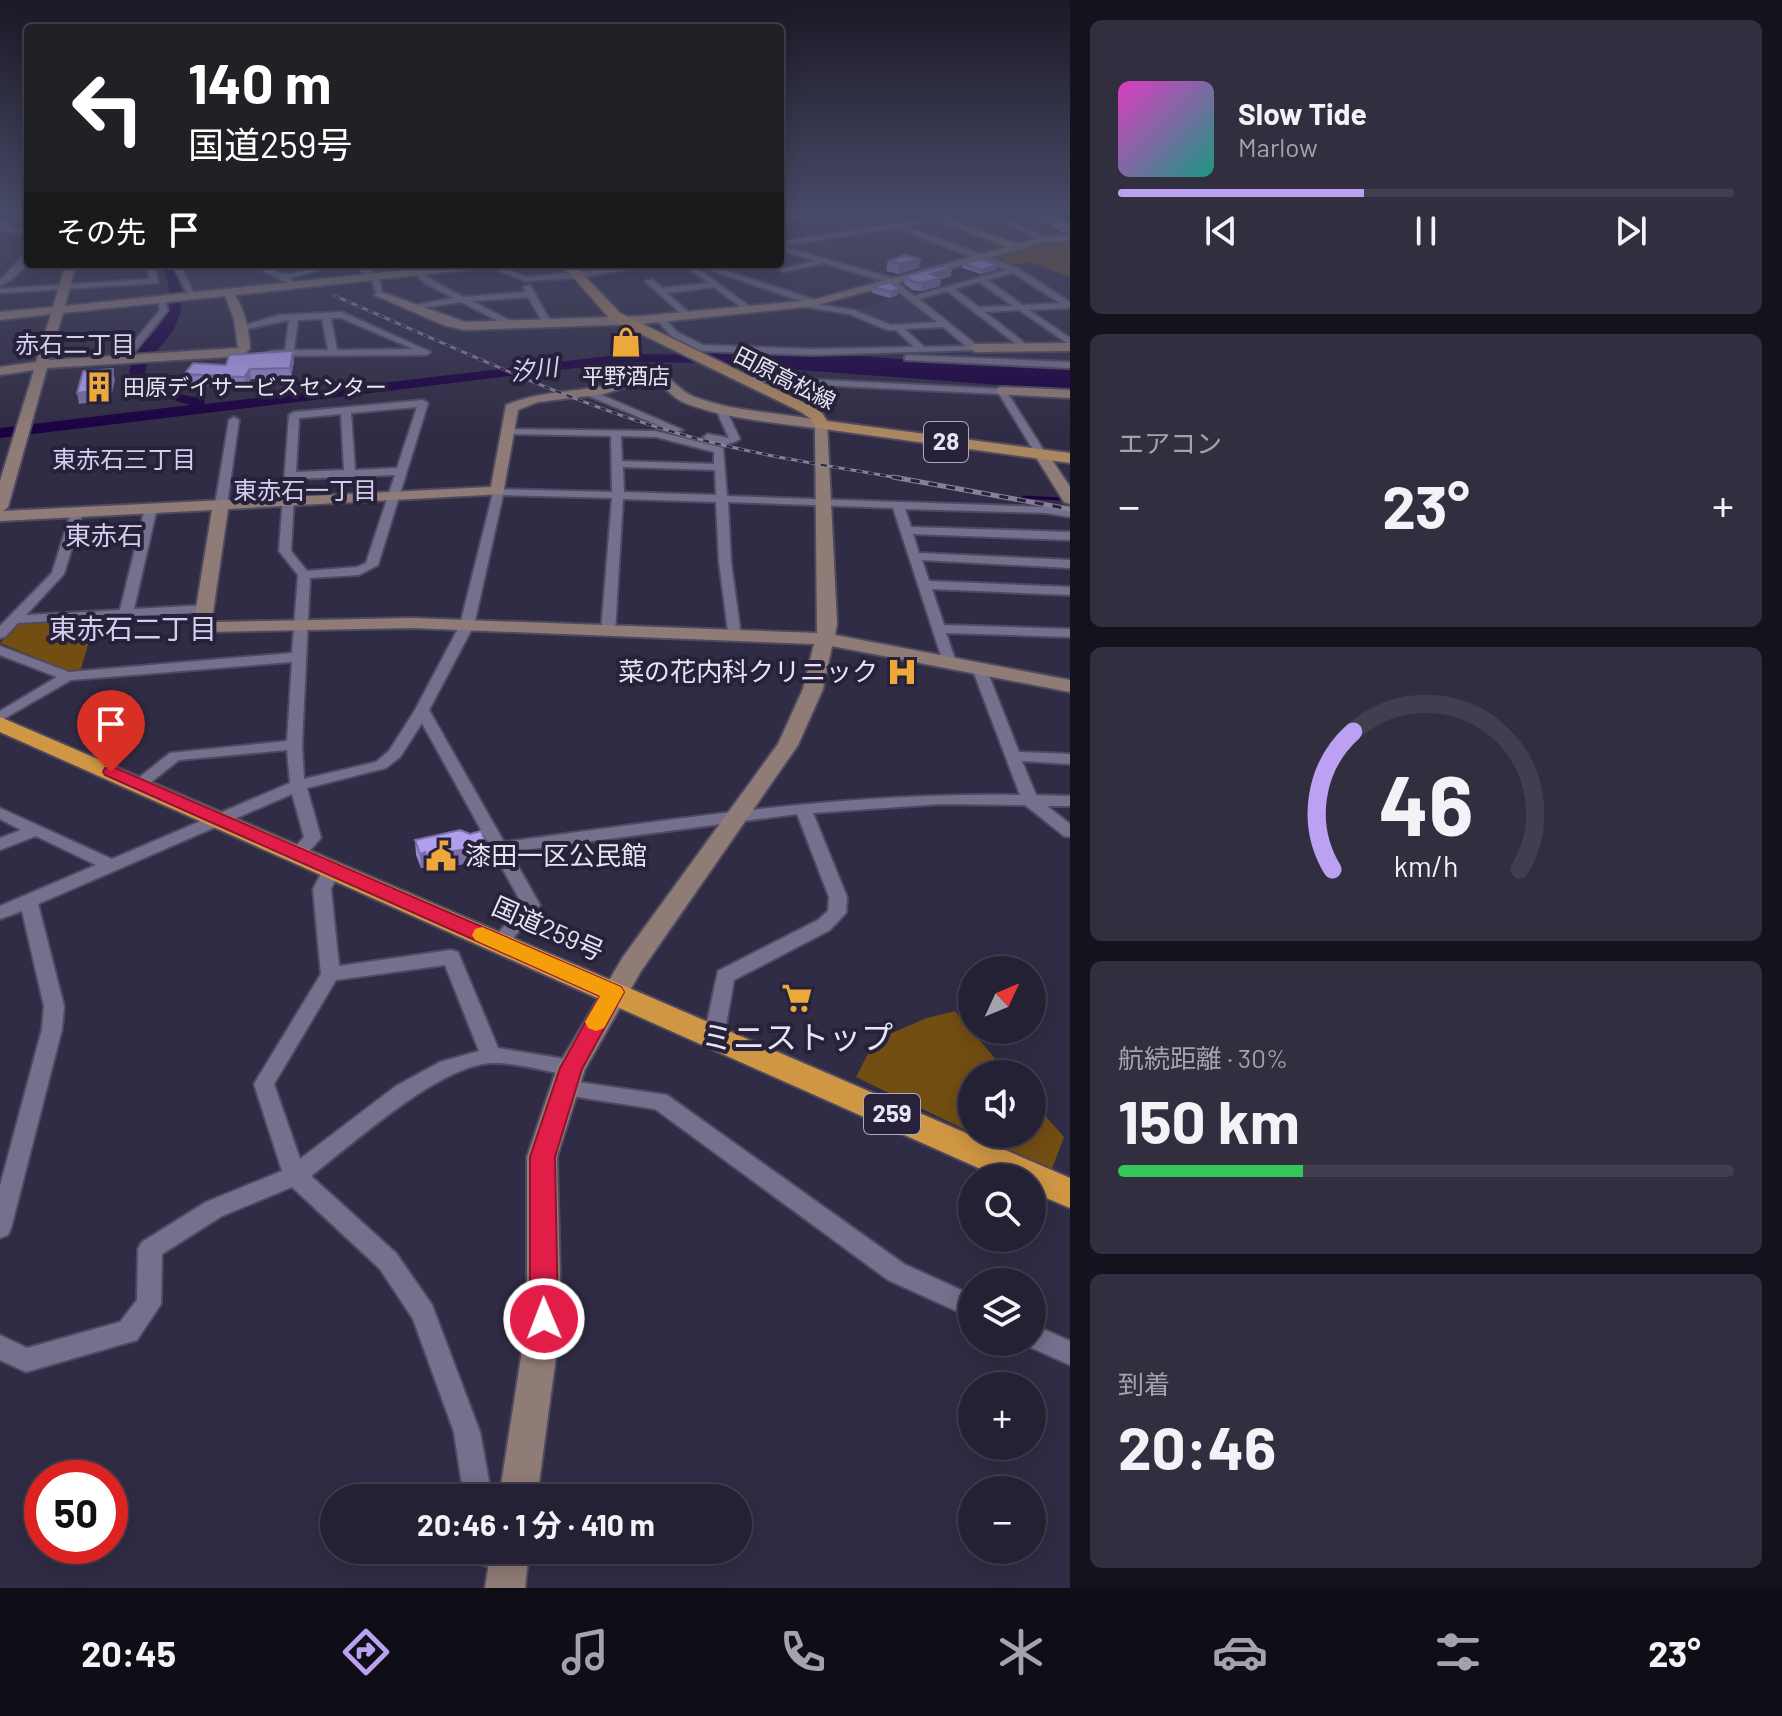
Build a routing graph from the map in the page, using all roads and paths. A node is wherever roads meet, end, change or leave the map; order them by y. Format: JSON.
{"nodes":[{"id":1,"x":76,"y":287,"type":"edge"},
{"id":2,"x":186,"y":287,"type":"edge"},
{"id":3,"x":255,"y":287,"type":"edge"},
{"id":4,"x":377,"y":287,"type":"edge"},
{"id":5,"x":408,"y":287,"type":"edge"},
{"id":6,"x":423,"y":287,"type":"edge"},
{"id":7,"x":528,"y":287,"type":"edge"},
{"id":8,"x":590,"y":287,"type":"edge"},
{"id":9,"x":656,"y":287,"type":"edge"},
{"id":10,"x":692,"y":287,"type":"edge"},
{"id":11,"x":721,"y":287,"type":"edge"},
{"id":12,"x":763,"y":287,"type":"edge"},
{"id":13,"x":864,"y":287,"type":"edge"},
{"id":14,"x":899,"y":287,"type":"edge"},
{"id":15,"x":951,"y":287,"type":"edge"},
{"id":16,"x":991,"y":287,"type":"edge"},
{"id":17,"x":1040,"y":287,"type":"edge"},
{"id":18,"x":65,"y":288,"type":"junction"},
{"id":19,"x":948,"y":288,"type":"junction"},
{"id":20,"x":0,"y":291,"type":"edge"},
{"id":21,"x":660,"y":291,"type":"junction"},
{"id":22,"x":228,"y":292,"type":"junction"},
{"id":23,"x":531,"y":294,"type":"junction"},
{"id":24,"x":380,"y":295,"type":"junction"},
{"id":25,"x":190,"y":296,"type":"junction"},
{"id":26,"x":914,"y":298,"type":"junction"},
{"id":27,"x":162,"y":299,"type":"junction"},
{"id":28,"x":463,"y":299,"type":"junction"},
{"id":29,"x":808,"y":303,"type":"junction"},
{"id":30,"x":1069,"y":306,"type":"edge"},
{"id":31,"x":412,"y":308,"type":"junction"},
{"id":32,"x":1021,"y":308,"type":"junction"},
{"id":33,"x":749,"y":309,"type":"junction"},
{"id":34,"x":58,"y":310,"type":"junction"},
{"id":35,"x":978,"y":310,"type":"junction"},
{"id":36,"x":0,"y":316,"type":"edge"},
{"id":37,"x":326,"y":316,"type":"junction"},
{"id":38,"x":690,"y":317,"type":"junction"},
{"id":39,"x":294,"y":318,"type":"junction"},
{"id":40,"x":660,"y":319,"type":"junction"},
{"id":41,"x":622,"y":320,"type":"junction"},
{"id":42,"x":547,"y":322,"type":"junction"},
{"id":43,"x":365,"y":324,"type":"junction"},
{"id":44,"x":510,"y":324,"type":"junction"},
{"id":45,"x":946,"y":324,"type":"junction"},
{"id":46,"x":243,"y":327,"type":"junction"},
{"id":47,"x":898,"y":327,"type":"junction"},
{"id":48,"x":1070,"y":344,"type":"edge"},
{"id":49,"x":679,"y":348,"type":"junction"},
{"id":50,"x":701,"y":348,"type":"junction"},
{"id":51,"x":975,"y":348,"type":"junction"},
{"id":52,"x":1027,"y":348,"type":"junction"},
{"id":53,"x":921,"y":349,"type":"junction"},
{"id":54,"x":812,"y":352,"type":"junction"},
{"id":55,"x":289,"y":353,"type":"junction"},
{"id":56,"x":262,"y":354,"type":"edge"},
{"id":57,"x":333,"y":354,"type":"junction"},
{"id":58,"x":375,"y":354,"type":"junction"},
{"id":59,"x":124,"y":359,"type":"junction"},
{"id":60,"x":44,"y":365,"type":"junction"},
{"id":61,"x":1070,"y":365,"type":"edge"},
{"id":62,"x":0,"y":371,"type":"edge"},
{"id":63,"x":740,"y":379,"type":"junction"},
{"id":64,"x":1002,"y":391,"type":"junction"},
{"id":65,"x":587,"y":392,"type":"junction"},
{"id":66,"x":1070,"y":394,"type":"edge"},
{"id":67,"x":346,"y":410,"type":"junction"},
{"id":68,"x":721,"y":410,"type":"junction"},
{"id":69,"x":234,"y":420,"type":"dead end"},
{"id":70,"x":822,"y":425,"type":"junction"},
{"id":71,"x":508,"y":431,"type":"junction"},
{"id":72,"x":616,"y":433,"type":"junction"},
{"id":73,"x":1041,"y":454,"type":"junction"},
{"id":74,"x":1070,"y":458,"type":"edge"},
{"id":75,"x":616,"y":464,"type":"junction"},
{"id":76,"x":720,"y":467,"type":"junction"},
{"id":77,"x":401,"y":471,"type":"junction"},
{"id":78,"x":350,"y":473,"type":"junction"},
{"id":79,"x":291,"y":476,"type":"junction"},
{"id":80,"x":498,"y":491,"type":"junction"},
{"id":81,"x":618,"y":493,"type":"junction"},
{"id":82,"x":723,"y":496,"type":"junction"},
{"id":83,"x":392,"y":497,"type":"junction"},
{"id":84,"x":1070,"y":499,"type":"edge"},
{"id":85,"x":824,"y":500,"type":"junction"},
{"id":86,"x":290,"y":502,"type":"junction"},
{"id":87,"x":897,"y":503,"type":"junction"},
{"id":88,"x":221,"y":505,"type":"junction"},
{"id":89,"x":0,"y":507,"type":"edge"},
{"id":90,"x":151,"y":508,"type":"junction"},
{"id":91,"x":77,"y":512,"type":"junction"},
{"id":92,"x":1070,"y":514,"type":"edge"},
{"id":93,"x":0,"y":516,"type":"edge"},
{"id":94,"x":906,"y":530,"type":"junction"},
{"id":95,"x":1070,"y":536,"type":"edge"},
{"id":96,"x":915,"y":556,"type":"junction"},
{"id":97,"x":1070,"y":564,"type":"edge"},
{"id":98,"x":304,"y":575,"type":"junction"},
{"id":99,"x":924,"y":585,"type":"junction"},
{"id":100,"x":1070,"y":591,"type":"edge"},
{"id":101,"x":206,"y":609,"type":"junction"},
{"id":102,"x":126,"y":613,"type":"junction"},
{"id":103,"x":18,"y":619,"type":"junction"},
{"id":104,"x":467,"y":625,"type":"junction"},
{"id":105,"x":302,"y":626,"type":"junction"},
{"id":106,"x":939,"y":629,"type":"junction"},
{"id":107,"x":608,"y":632,"type":"junction"},
{"id":108,"x":1070,"y":633,"type":"edge"},
{"id":109,"x":0,"y":634,"type":"edge"},
{"id":110,"x":734,"y":636,"type":"junction"},
{"id":111,"x":827,"y":639,"type":"junction"},
{"id":112,"x":0,"y":650,"type":"edge"},
{"id":113,"x":300,"y":657,"type":"junction"},
{"id":114,"x":949,"y":662,"type":"junction"},
{"id":115,"x":979,"y":668,"type":"junction"},
{"id":116,"x":68,"y":676,"type":"junction"},
{"id":117,"x":1070,"y":686,"type":"edge"},
{"id":118,"x":422,"y":710,"type":"junction"},
{"id":119,"x":0,"y":717,"type":"edge"},
{"id":120,"x":0,"y":724,"type":"edge"},
{"id":121,"x":294,"y":745,"type":"junction"},
{"id":122,"x":1012,"y":756,"type":"junction"},
{"id":123,"x":1070,"y":759,"type":"edge"},
{"id":124,"x":139,"y":784,"type":"junction"},
{"id":125,"x":299,"y":785,"type":"junction"},
{"id":126,"x":1030,"y":801,"type":"junction"},
{"id":127,"x":1070,"y":801,"type":"edge"},
{"id":128,"x":803,"y":808,"type":"junction"},
{"id":129,"x":0,"y":813,"type":"edge"},
{"id":130,"x":739,"y":815,"type":"junction"},
{"id":131,"x":220,"y":820,"type":"junction"},
{"id":132,"x":36,"y":830,"type":"junction"},
{"id":133,"x":1070,"y":832,"type":"edge"},
{"id":134,"x":0,"y":844,"type":"edge"},
{"id":135,"x":499,"y":848,"type":"junction"},
{"id":136,"x":297,"y":854,"type":"junction"},
{"id":137,"x":113,"y":866,"type":"junction"},
{"id":138,"x":331,"y":870,"type":"junction"},
{"id":139,"x":28,"y":901,"type":"junction"},
{"id":140,"x":0,"y":913,"type":"edge"},
{"id":141,"x":500,"y":942,"type":"junction"},
{"id":142,"x":330,"y":974,"type":"junction"},
{"id":143,"x":613,"y":992,"type":"junction"},
{"id":144,"x":714,"y":1036,"type":"junction"},
{"id":145,"x":491,"y":1055,"type":"junction"},
{"id":146,"x":568,"y":1078,"type":"junction"},
{"id":147,"x":295,"y":1176,"type":"junction"},
{"id":148,"x":1070,"y":1193,"type":"edge"},
{"id":149,"x":0,"y":1228,"type":"edge"},
{"id":150,"x":958,"y":1301,"type":"edge"},
{"id":151,"x":1046,"y":1342,"type":"edge"},
{"id":152,"x":0,"y":1347,"type":"edge"},
{"id":153,"x":1070,"y":1353,"type":"edge"},
{"id":154,"x":476,"y":1484,"type":"edge"},
{"id":155,"x":520,"y":1484,"type":"edge"}],
"edges":[{"from":1,"to":18,"type":"street"},
{"from":2,"to":25,"type":"street"},
{"from":3,"to":22,"type":"street"},
{"from":4,"to":24,"type":"street"},
{"from":5,"to":24,"type":"street"},
{"from":6,"to":28,"type":"street"},
{"from":7,"to":23,"type":"street"},
{"from":8,"to":41,"type":"main road","name":"田原高松線","number":"28"},
{"from":9,"to":21,"type":"street"},
{"from":10,"to":21,"type":"street"},
{"from":11,"to":33,"type":"street"},
{"from":12,"to":29,"type":"street"},
{"from":13,"to":29,"type":"street"},
{"from":14,"to":26,"type":"street"},
{"from":15,"to":19,"type":"street"},
{"from":16,"to":32,"type":"street"},
{"from":17,"to":30,"type":"street"},
{"from":18,"to":20,"type":"street"},
{"from":18,"to":34,"type":"street"},
{"from":19,"to":26,"type":"street"},
{"from":19,"to":35,"type":"street"},
{"from":21,"to":38,"type":"street"},
{"from":22,"to":25,"type":"street"},
{"from":22,"to":46,"type":"street"},
{"from":23,"to":28,"type":"street"},
{"from":23,"to":42,"type":"street"},
{"from":24,"to":31,"type":"street"},
{"from":25,"to":27,"type":"street"},
{"from":26,"to":45,"type":"street"},
{"from":27,"to":34,"type":"street"},
{"from":27,"to":59,"type":"street"},
{"from":28,"to":31,"type":"street"},
{"from":28,"to":44,"type":"street"},
{"from":29,"to":33,"type":"street"},
{"from":29,"to":47,"type":"street"},
{"from":30,"to":32,"type":"street"},
{"from":31,"to":44,"type":"street"},
{"from":32,"to":35,"type":"street"},
{"from":32,"to":48,"type":"street"},
{"from":33,"to":38,"type":"street"},
{"from":34,"to":36,"type":"street"},
{"from":34,"to":60,"type":"street"},
{"from":35,"to":52,"type":"street"},
{"from":37,"to":39,"type":"street"},
{"from":37,"to":43,"type":"street"},
{"from":37,"to":57,"type":"street"},
{"from":38,"to":40,"type":"street"},
{"from":39,"to":46,"type":"street"},
{"from":39,"to":55,"type":"street"},
{"from":40,"to":41,"type":"street"},
{"from":40,"to":50,"type":"street"},
{"from":41,"to":42,"type":"street"},
{"from":41,"to":49,"type":"main road","name":"田原高松線","number":"28"},
{"from":42,"to":44,"type":"street"},
{"from":43,"to":58,"type":"street"},
{"from":43,"to":58,"type":"street"},
{"from":45,"to":47,"type":"street"},
{"from":45,"to":51,"type":"street"},
{"from":46,"to":59,"type":"street"},
{"from":47,"to":53,"type":"street"},
{"from":48,"to":52,"type":"street"},
{"from":49,"to":50,"type":"street"},
{"from":49,"to":63,"type":"main road","name":"田原高松線","number":"28"},
{"from":50,"to":54,"type":"street"},
{"from":51,"to":52,"type":"street"},
{"from":51,"to":53,"type":"street"},
{"from":53,"to":54,"type":"street"},
{"from":54,"to":61,"type":"street"},
{"from":55,"to":56,"type":"street"},
{"from":55,"to":57,"type":"street"},
{"from":57,"to":58,"type":"street"},
{"from":59,"to":60,"type":"street"},
{"from":60,"to":62,"type":"street"},
{"from":60,"to":89,"type":"street"},
{"from":63,"to":64,"type":"street"},
{"from":63,"to":70,"type":"main road","name":"田原高松線","number":"28"},
{"from":64,"to":66,"type":"street"},
{"from":64,"to":73,"type":"street"},
{"from":65,"to":68,"type":"street"},
{"from":65,"to":68,"type":"street"},
{"from":65,"to":71,"type":"street"},
{"from":67,"to":77,"type":"street"},
{"from":67,"to":78,"type":"street"},
{"from":67,"to":79,"type":"street"},
{"from":68,"to":70,"type":"street"},
{"from":69,"to":88,"type":"street"},
{"from":70,"to":73,"type":"main road","name":"田原高松線","number":"28"},
{"from":70,"to":85,"type":"street"},
{"from":71,"to":72,"type":"street"},
{"from":71,"to":80,"type":"street"},
{"from":72,"to":75,"type":"street"},
{"from":72,"to":76,"type":"street"},
{"from":73,"to":74,"type":"main road","name":"田原高松線","number":"28"},
{"from":73,"to":84,"type":"street"},
{"from":75,"to":76,"type":"street"},
{"from":75,"to":81,"type":"street"},
{"from":76,"to":82,"type":"street"},
{"from":77,"to":78,"type":"street"},
{"from":77,"to":83,"type":"street"},
{"from":78,"to":79,"type":"street"},
{"from":79,"to":86,"type":"street"},
{"from":80,"to":81,"type":"street"},
{"from":80,"to":83,"type":"street"},
{"from":80,"to":104,"type":"street"},
{"from":81,"to":82,"type":"street"},
{"from":81,"to":107,"type":"street"},
{"from":82,"to":85,"type":"street"},
{"from":82,"to":110,"type":"street"},
{"from":83,"to":86,"type":"street"},
{"from":83,"to":98,"type":"street"},
{"from":85,"to":87,"type":"street"},
{"from":85,"to":111,"type":"street"},
{"from":86,"to":88,"type":"street"},
{"from":86,"to":98,"type":"street"},
{"from":87,"to":92,"type":"street"},
{"from":87,"to":94,"type":"street"},
{"from":88,"to":90,"type":"street"},
{"from":88,"to":101,"type":"street"},
{"from":90,"to":91,"type":"street"},
{"from":90,"to":102,"type":"street"},
{"from":91,"to":93,"type":"street"},
{"from":91,"to":103,"type":"street"},
{"from":94,"to":95,"type":"street"},
{"from":94,"to":96,"type":"street"},
{"from":96,"to":97,"type":"street"},
{"from":96,"to":99,"type":"street"},
{"from":98,"to":105,"type":"street"},
{"from":99,"to":100,"type":"street"},
{"from":99,"to":106,"type":"street"},
{"from":101,"to":102,"type":"street"},
{"from":101,"to":105,"type":"street"},
{"from":102,"to":103,"type":"street"},
{"from":103,"to":109,"type":"street"},
{"from":104,"to":105,"type":"street"},
{"from":104,"to":107,"type":"street"},
{"from":104,"to":118,"type":"street"},
{"from":105,"to":113,"type":"street"},
{"from":106,"to":108,"type":"street"},
{"from":106,"to":114,"type":"street"},
{"from":107,"to":110,"type":"street"},
{"from":110,"to":111,"type":"street"},
{"from":111,"to":114,"type":"street"},
{"from":111,"to":130,"type":"street"},
{"from":112,"to":116,"type":"street"},
{"from":113,"to":116,"type":"street"},
{"from":113,"to":121,"type":"street"},
{"from":114,"to":115,"type":"street"},
{"from":115,"to":117,"type":"street"},
{"from":115,"to":122,"type":"street"},
{"from":116,"to":119,"type":"street"},
{"from":118,"to":125,"type":"street"},
{"from":118,"to":135,"type":"street"},
{"from":120,"to":124,"type":"highway","name":"国道259号","number":"259"},
{"from":121,"to":124,"type":"street"},
{"from":121,"to":125,"type":"street"},
{"from":122,"to":123,"type":"street"},
{"from":122,"to":126,"type":"street"},
{"from":124,"to":131,"type":"highway","name":"国道259号","number":"259"},
{"from":125,"to":131,"type":"street"},
{"from":125,"to":136,"type":"street"},
{"from":126,"to":127,"type":"street"},
{"from":126,"to":128,"type":"street"},
{"from":126,"to":133,"type":"street"},
{"from":128,"to":130,"type":"street"},
{"from":128,"to":144,"type":"street"},
{"from":129,"to":132,"type":"street"},
{"from":130,"to":135,"type":"street"},
{"from":130,"to":143,"type":"street"},
{"from":131,"to":136,"type":"highway","name":"国道259号","number":"259"},
{"from":131,"to":137,"type":"street"},
{"from":132,"to":134,"type":"street"},
{"from":132,"to":137,"type":"street"},
{"from":135,"to":141,"type":"street"},
{"from":136,"to":138,"type":"highway","name":"国道259号","number":"259"},
{"from":137,"to":139,"type":"street"},
{"from":138,"to":141,"type":"highway","name":"国道259号","number":"259"},
{"from":138,"to":142,"type":"street"},
{"from":139,"to":140,"type":"street"},
{"from":139,"to":149,"type":"street"},
{"from":141,"to":143,"type":"highway","name":"国道259号","number":"259"},
{"from":142,"to":145,"type":"street"},
{"from":142,"to":147,"type":"street"},
{"from":143,"to":144,"type":"highway","name":"国道259号","number":"259"},
{"from":143,"to":146,"type":"street"},
{"from":144,"to":148,"type":"highway","name":"国道259号","number":"259"},
{"from":145,"to":146,"type":"street"},
{"from":145,"to":147,"type":"street"},
{"from":146,"to":150,"type":"street"},
{"from":146,"to":155,"type":"street"},
{"from":147,"to":152,"type":"street"},
{"from":147,"to":154,"type":"street"},
{"from":151,"to":153,"type":"street"}]}
